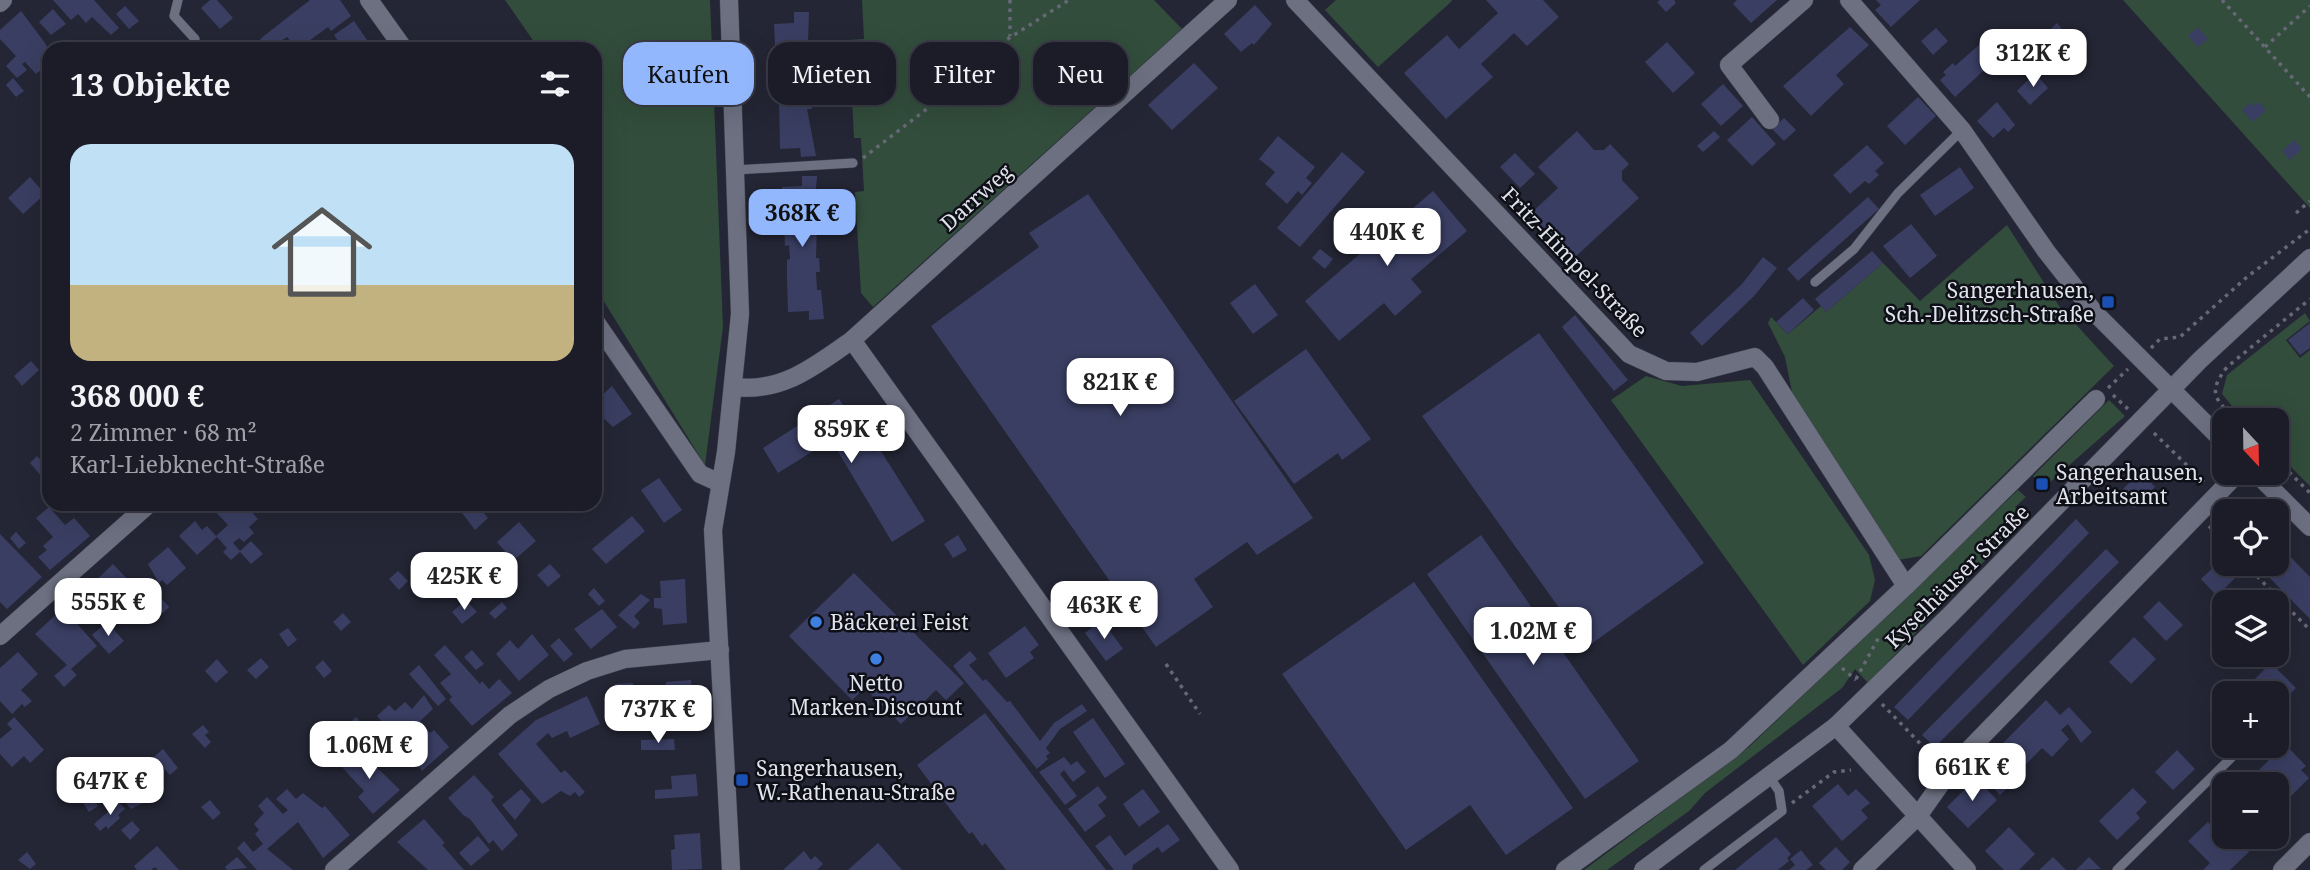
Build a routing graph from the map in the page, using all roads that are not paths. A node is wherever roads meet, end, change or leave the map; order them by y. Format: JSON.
{"nodes":[{"id":1,"x":178,"y":0,"type":"edge"},
{"id":2,"x":369,"y":0,"type":"edge"},
{"id":3,"x":729,"y":0,"type":"edge"},
{"id":4,"x":1228,"y":0,"type":"edge"},
{"id":5,"x":1295,"y":0,"type":"edge"},
{"id":6,"x":1804,"y":0,"type":"edge"},
{"id":7,"x":1849,"y":0,"type":"edge"},
{"id":8,"x":195,"y":39,"type":"dead end"},
{"id":9,"x":399,"y":42,"type":"edge"},
{"id":10,"x":1770,"y":120,"type":"dead end"},
{"id":11,"x":1962,"y":130,"type":"junction"},
{"id":12,"x":853,"y":163,"type":"road end"},
{"id":13,"x":735,"y":170,"type":"junction"},
{"id":14,"x":2310,"y":258,"type":"edge"},
{"id":15,"x":1815,"y":282,"type":"dead end"},
{"id":16,"x":602,"y":331,"type":"edge"},
{"id":17,"x":852,"y":340,"type":"junction"},
{"id":18,"x":734,"y":387,"type":"junction"},
{"id":19,"x":2171,"y":390,"type":"junction"},
{"id":20,"x":2101,"y":394,"type":"road end"},
{"id":21,"x":2212,"y":430,"type":"edge"},
{"id":22,"x":719,"y":484,"type":"junction"},
{"id":23,"x":2226,"y":485,"type":"edge"},
{"id":24,"x":2268,"y":485,"type":"edge"},
{"id":25,"x":141,"y":511,"type":"edge"},
{"id":26,"x":2310,"y":527,"type":"edge"},
{"id":27,"x":1906,"y":586,"type":"junction"},
{"id":28,"x":0,"y":636,"type":"edge"},
{"id":29,"x":720,"y":650,"type":"junction"},
{"id":30,"x":1836,"y":726,"type":"junction"},
{"id":31,"x":2231,"y":758,"type":"edge"},
{"id":32,"x":1770,"y":778,"type":"junction"},
{"id":33,"x":1918,"y":817,"type":"junction"},
{"id":34,"x":2310,"y":842,"type":"edge"},
{"id":35,"x":334,"y":870,"type":"edge"},
{"id":36,"x":731,"y":870,"type":"edge"},
{"id":37,"x":1230,"y":870,"type":"edge"},
{"id":38,"x":1566,"y":870,"type":"edge"},
{"id":39,"x":1643,"y":870,"type":"edge"},
{"id":40,"x":1704,"y":870,"type":"edge"},
{"id":41,"x":1862,"y":870,"type":"edge"},
{"id":42,"x":1967,"y":870,"type":"edge"},
{"id":43,"x":2117,"y":870,"type":"edge"},
{"id":44,"x":2282,"y":870,"type":"edge"}],
"edges":[{"from":1,"to":8,"type":"lane"},
{"from":2,"to":9,"type":"street"},
{"from":3,"to":13,"type":"street"},
{"from":4,"to":17,"type":"street","name":"Darrweg"},
{"from":5,"to":27,"type":"street","name":"Fritz-Himpel-Straße"},
{"from":6,"to":10,"type":"street"},
{"from":7,"to":11,"type":"street"},
{"from":11,"to":15,"type":"lane"},
{"from":11,"to":19,"type":"street"},
{"from":12,"to":13,"type":"lane"},
{"from":13,"to":18,"type":"street"},
{"from":14,"to":19,"type":"street","name":"Kyselhäuser Straße"},
{"from":16,"to":22,"type":"street"},
{"from":17,"to":18,"type":"street","name":"Darrweg"},
{"from":17,"to":37,"type":"street"},
{"from":18,"to":22,"type":"street"},
{"from":19,"to":21,"type":"street"},
{"from":19,"to":30,"type":"street","name":"Kyselhäuser Straße"},
{"from":20,"to":27,"type":"street","name":"Kyselhäuser Straße"},
{"from":22,"to":29,"type":"street"},
{"from":23,"to":33,"type":"street"},
{"from":24,"to":26,"type":"street"},
{"from":25,"to":28,"type":"street"},
{"from":27,"to":38,"type":"street","name":"Kyselhäuser Straße"},
{"from":29,"to":35,"type":"street"},
{"from":29,"to":36,"type":"street"},
{"from":30,"to":32,"type":"street","name":"Kyselhäuser Straße"},
{"from":30,"to":33,"type":"street"},
{"from":31,"to":43,"type":"lane"},
{"from":32,"to":39,"type":"street","name":"Kyselhäuser Straße"},
{"from":32,"to":40,"type":"lane"},
{"from":33,"to":41,"type":"street"},
{"from":33,"to":42,"type":"street"},
{"from":34,"to":44,"type":"street"}]}
